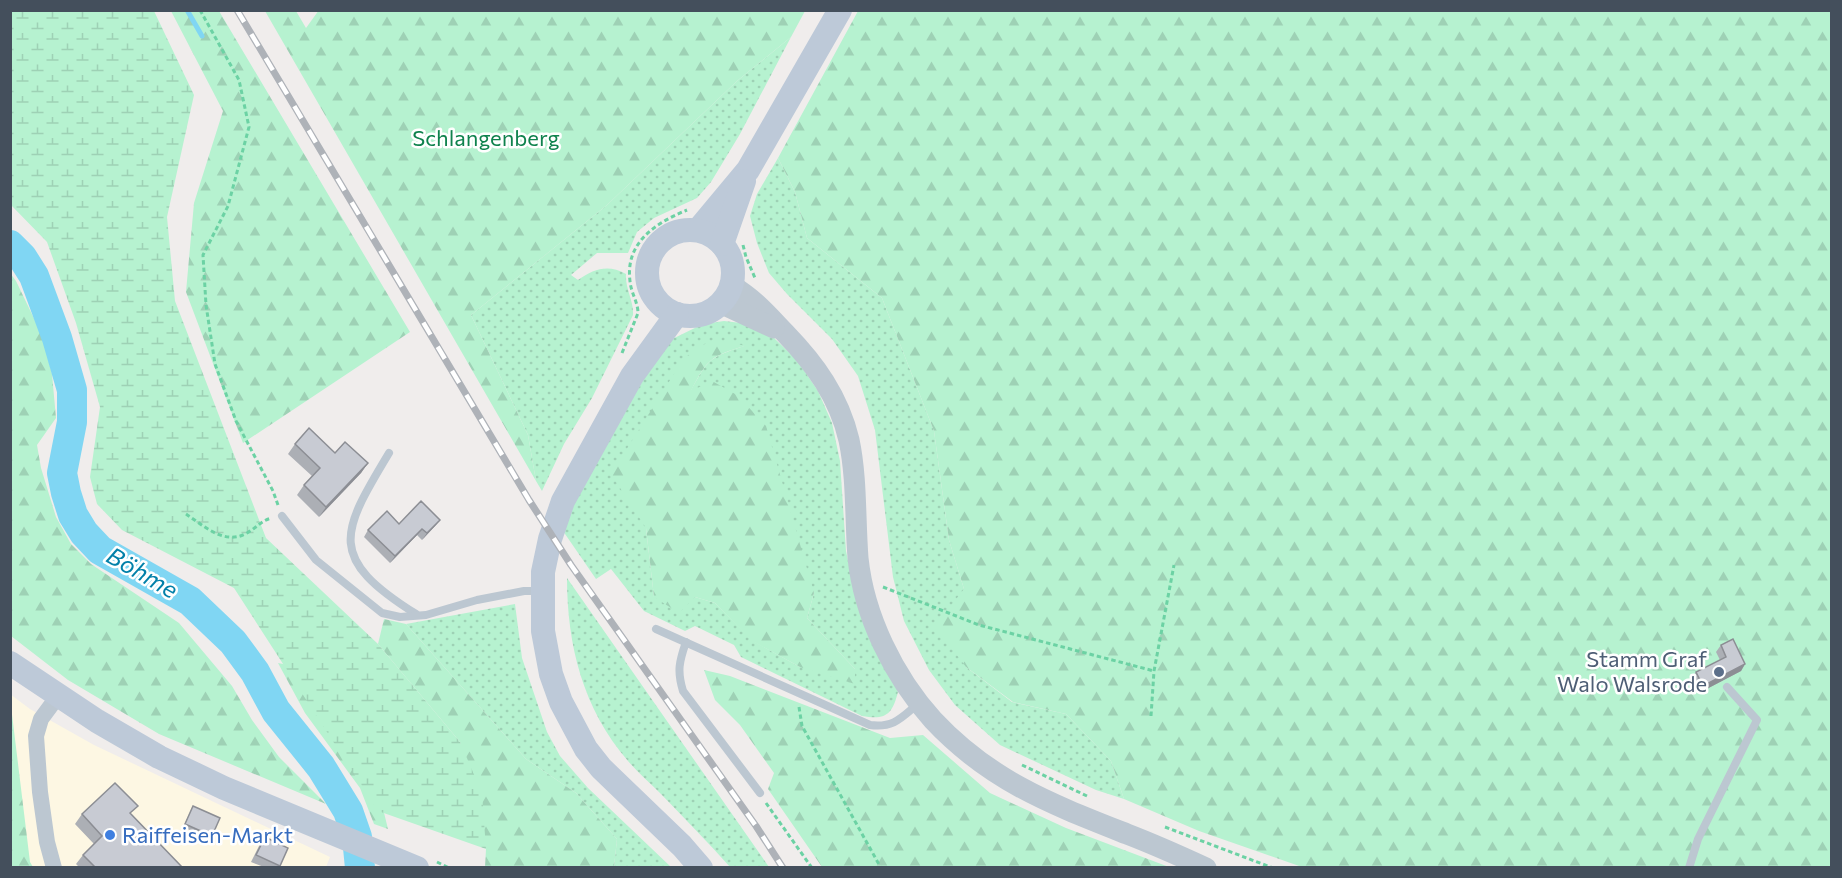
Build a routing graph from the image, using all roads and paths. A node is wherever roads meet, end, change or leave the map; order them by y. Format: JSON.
{"nodes":[{"id":1,"x":200,"y":10,"type":"edge"},
{"id":2,"x":840,"y":10,"type":"edge"},
{"id":3,"x":715,"y":227,"type":"junction"},
{"id":4,"x":760,"y":283,"type":"dead end"},
{"id":5,"x":725,"y":294,"type":"junction"},
{"id":6,"x":669,"y":309,"type":"junction"},
{"id":7,"x":621,"y":354,"type":"dead end"},
{"id":8,"x":389,"y":453,"type":"dead end"},
{"id":9,"x":186,"y":514,"type":"dead end"},
{"id":10,"x":282,"y":516,"type":"junction"},
{"id":11,"x":1174,"y":565,"type":"dead end"},
{"id":12,"x":880,"y":577,"type":"dead end"},
{"id":13,"x":882,"y":587,"type":"junction"},
{"id":14,"x":542,"y":591,"type":"junction"},
{"id":15,"x":885,"y":595,"type":"dead end"},
{"id":16,"x":416,"y":614,"type":"junction"},
{"id":17,"x":656,"y":629,"type":"dead end"},
{"id":18,"x":686,"y":642,"type":"junction"},
{"id":19,"x":10,"y":663,"type":"edge"},
{"id":20,"x":1154,"y":671,"type":"junction"},
{"id":21,"x":1727,"y":687,"type":"dead end"},
{"id":22,"x":796,"y":692,"type":"junction"},
{"id":23,"x":58,"y":696,"type":"junction"},
{"id":24,"x":919,"y":703,"type":"junction"},
{"id":25,"x":1152,"y":716,"type":"dead end"},
{"id":26,"x":1014,"y":760,"type":"dead end"},
{"id":27,"x":759,"y":793,"type":"joint"},
{"id":28,"x":1094,"y":799,"type":"dead end"},
{"id":29,"x":1158,"y":824,"type":"dead end"},
{"id":30,"x":54,"y":867,"type":"edge"},
{"id":31,"x":417,"y":867,"type":"edge"},
{"id":32,"x":701,"y":867,"type":"edge"},
{"id":33,"x":812,"y":867,"type":"edge"},
{"id":34,"x":881,"y":867,"type":"edge"},
{"id":35,"x":1206,"y":867,"type":"edge"},
{"id":36,"x":1273,"y":867,"type":"edge"},
{"id":37,"x":1689,"y":867,"type":"edge"}],
"edges":[{"from":1,"to":10,"type":"path"},
{"from":2,"to":3,"type":"main road"},
{"from":3,"to":4,"type":"path"},
{"from":3,"to":5,"type":"main road"},
{"from":3,"to":6,"type":"main road"},
{"from":3,"to":7,"type":"path"},
{"from":5,"to":6,"type":"main road"},
{"from":5,"to":24,"type":"street"},
{"from":6,"to":14,"type":"main road"},
{"from":8,"to":16,"type":"lane"},
{"from":9,"to":10,"type":"path"},
{"from":10,"to":16,"type":"lane"},
{"from":11,"to":20,"type":"path"},
{"from":12,"to":13,"type":"path"},
{"from":13,"to":15,"type":"path"},
{"from":13,"to":20,"type":"path"},
{"from":14,"to":16,"type":"lane"},
{"from":14,"to":32,"type":"main road"},
{"from":17,"to":18,"type":"lane"},
{"from":18,"to":22,"type":"lane"},
{"from":18,"to":27,"type":"lane"},
{"from":19,"to":23,"type":"main road"},
{"from":20,"to":25,"type":"path"},
{"from":21,"to":37,"type":"lane"},
{"from":22,"to":24,"type":"lane"},
{"from":22,"to":34,"type":"path"},
{"from":23,"to":30,"type":"street"},
{"from":23,"to":31,"type":"main road"},
{"from":24,"to":35,"type":"street"},
{"from":26,"to":28,"type":"path"},
{"from":27,"to":33,"type":"path"},
{"from":29,"to":36,"type":"path"}]}
